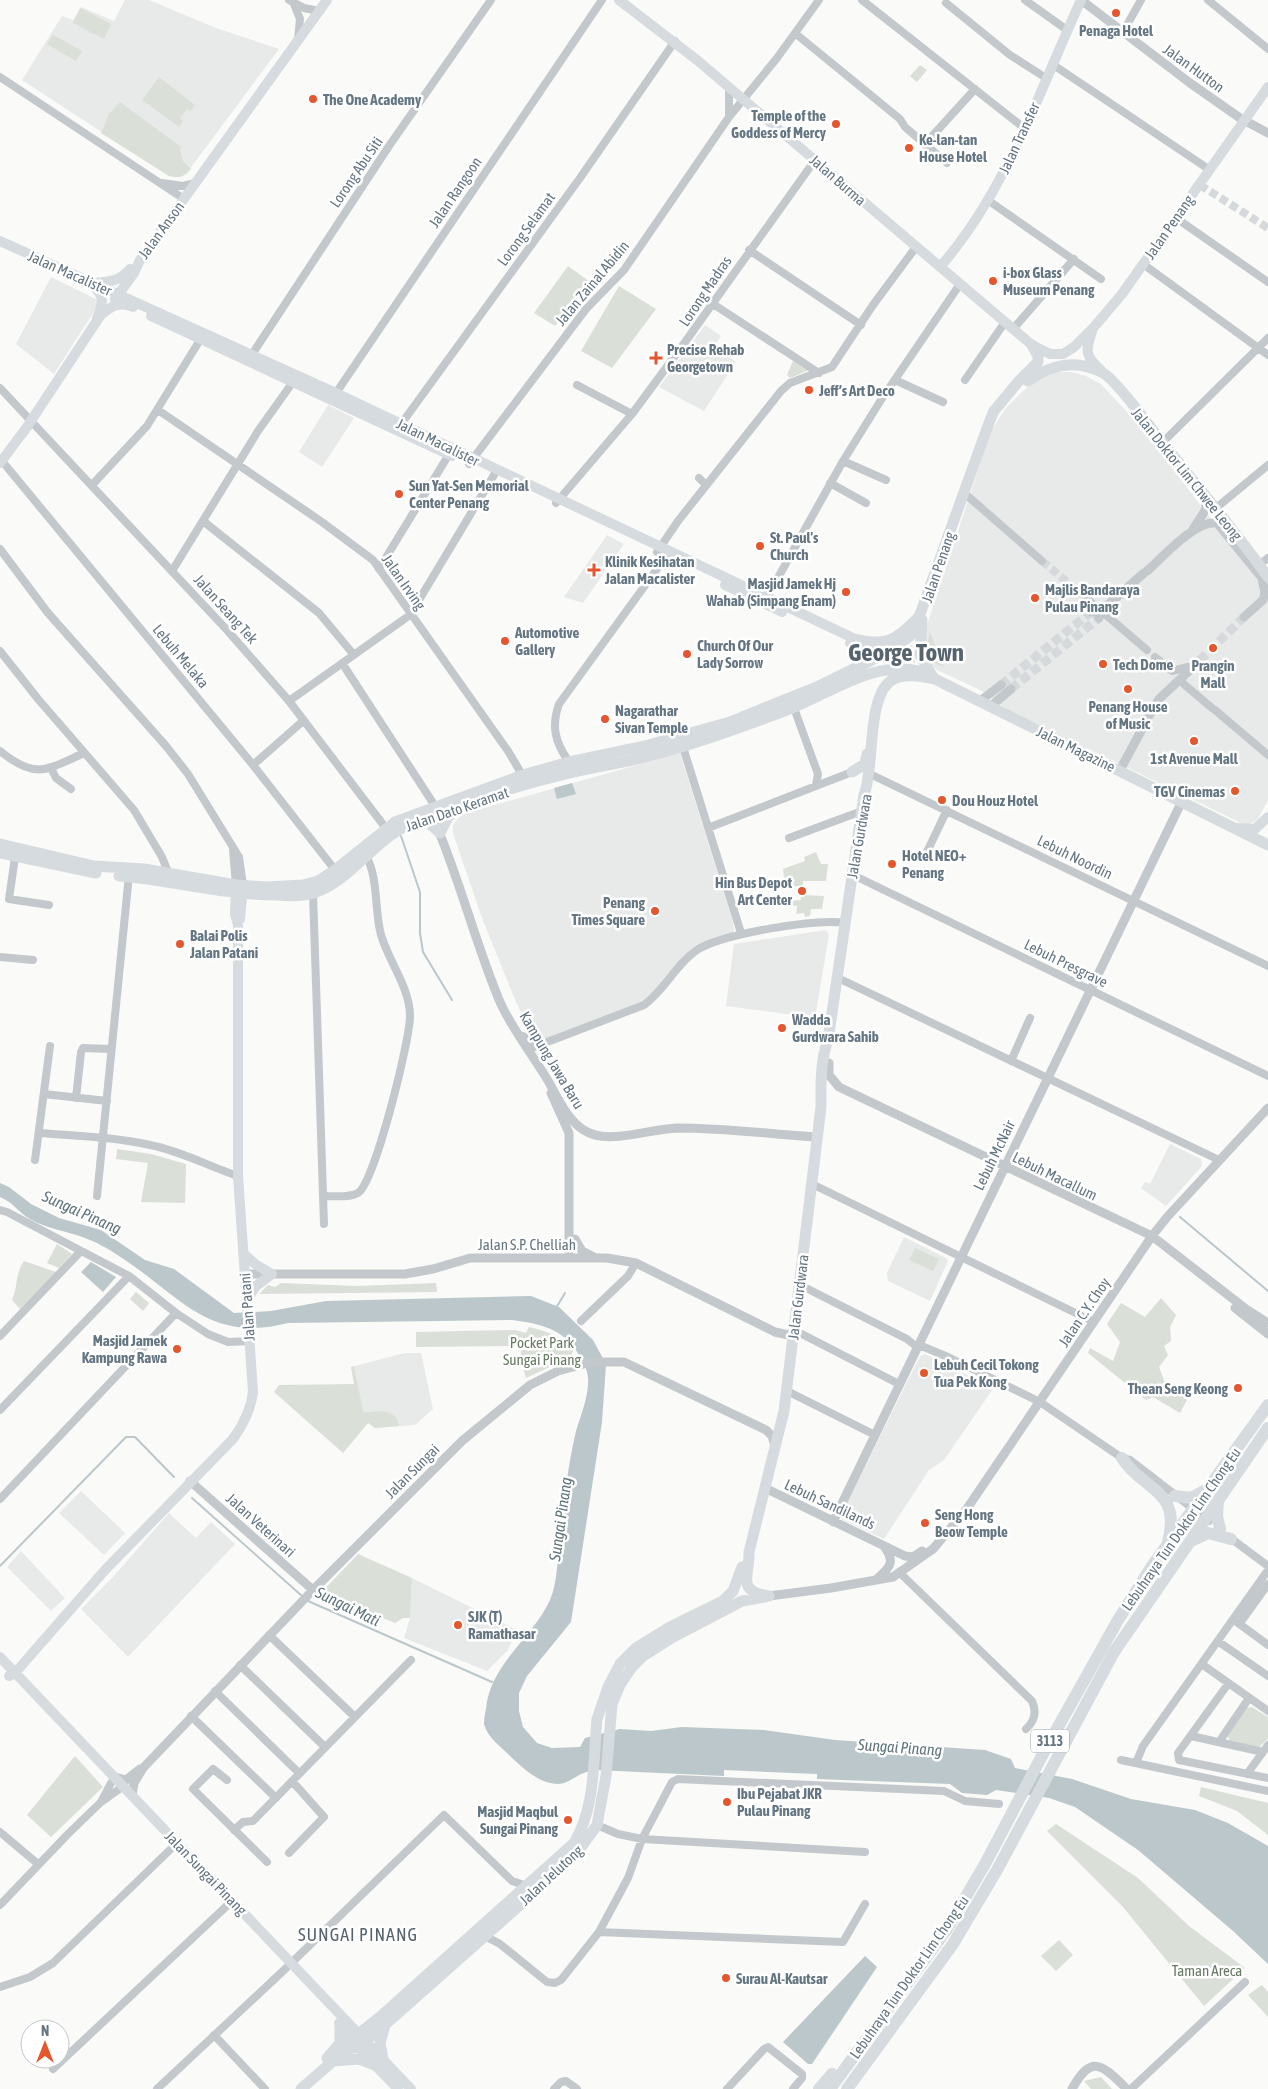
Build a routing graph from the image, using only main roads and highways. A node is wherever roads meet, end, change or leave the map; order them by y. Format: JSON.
{"nodes":[{"id":1,"x":327,"y":0,"type":"edge"},
{"id":2,"x":619,"y":0,"type":"edge"},
{"id":3,"x":1081,"y":0,"type":"edge"},
{"id":4,"x":1268,"y":87,"type":"edge"},
{"id":5,"x":0,"y":241,"type":"edge"},
{"id":6,"x":137,"y":264,"type":"junction"},
{"id":7,"x":940,"y":267,"type":"junction"},
{"id":8,"x":91,"y":283,"type":"junction"},
{"id":9,"x":119,"y":295,"type":"junction"},
{"id":10,"x":97,"y":318,"type":"junction"},
{"id":11,"x":1094,"y":327,"type":"junction"},
{"id":12,"x":203,"y":336,"type":"junction"},
{"id":13,"x":1032,"y":345,"type":"junction"},
{"id":14,"x":1058,"y":355,"type":"joint"},
{"id":15,"x":1104,"y":373,"type":"junction"},
{"id":16,"x":1016,"y":388,"type":"junction"},
{"id":17,"x":1,"y":462,"type":"edge"},
{"id":18,"x":1264,"y":561,"type":"edge"},
{"id":19,"x":1268,"y":577,"type":"edge"},
{"id":20,"x":765,"y":600,"type":"junction"},
{"id":21,"x":921,"y":614,"type":"junction"},
{"id":22,"x":882,"y":655,"type":"junction"},
{"id":23,"x":919,"y":671,"type":"junction"},
{"id":24,"x":934,"y":679,"type":"junction"},
{"id":25,"x":872,"y":740,"type":"junction"},
{"id":26,"x":681,"y":742,"type":"junction"},
{"id":27,"x":525,"y":780,"type":"junction"},
{"id":28,"x":864,"y":795,"type":"junction"},
{"id":29,"x":461,"y":806,"type":"junction"},
{"id":30,"x":433,"y":810,"type":"junction"},
{"id":31,"x":1268,"y":817,"type":"edge"},
{"id":32,"x":420,"y":820,"type":"junction"},
{"id":33,"x":1236,"y":828,"type":"junction"},
{"id":34,"x":0,"y":844,"type":"edge"},
{"id":35,"x":1268,"y":846,"type":"edge"},
{"id":36,"x":363,"y":852,"type":"junction"},
{"id":37,"x":0,"y":853,"type":"edge"},
{"id":38,"x":126,"y":873,"type":"junction"},
{"id":39,"x":239,"y":889,"type":"junction"},
{"id":40,"x":828,"y":1040,"type":"junction"},
{"id":41,"x":829,"y":1063,"type":"road end"},
{"id":42,"x":244,"y":1253,"type":"junction"},
{"id":43,"x":247,"y":1304,"type":"junction"},
{"id":44,"x":1268,"y":1405,"type":"edge"},
{"id":45,"x":1268,"y":1428,"type":"edge"},
{"id":46,"x":1122,"y":1458,"type":"road end"},
{"id":47,"x":1210,"y":1486,"type":"junction"},
{"id":48,"x":1175,"y":1496,"type":"road end"},
{"id":49,"x":1219,"y":1499,"type":"junction"},
{"id":50,"x":1220,"y":1529,"type":"road end"},
{"id":51,"x":1231,"y":1539,"type":"road end"},
{"id":52,"x":1189,"y":1542,"type":"junction"},
{"id":53,"x":1168,"y":1544,"type":"junction"},
{"id":54,"x":749,"y":1552,"type":"junction"},
{"id":55,"x":729,"y":1596,"type":"joint"},
{"id":56,"x":769,"y":1596,"type":"joint"},
{"id":57,"x":0,"y":1657,"type":"edge"},
{"id":58,"x":0,"y":1667,"type":"edge"},
{"id":59,"x":12,"y":1672,"type":"junction"},
{"id":60,"x":115,"y":1783,"type":"junction"},
{"id":61,"x":175,"y":1845,"type":"junction"},
{"id":62,"x":289,"y":1965,"type":"junction"},
{"id":63,"x":340,"y":2024,"type":"junction"},
{"id":64,"x":386,"y":2024,"type":"junction"},
{"id":65,"x":356,"y":2042,"type":"junction"},
{"id":66,"x":860,"y":2048,"type":"junction"},
{"id":67,"x":871,"y":2056,"type":"junction"},
{"id":68,"x":379,"y":2062,"type":"junction"},
{"id":69,"x":328,"y":2065,"type":"junction"},
{"id":70,"x":301,"y":2089,"type":"edge"},
{"id":71,"x":398,"y":2089,"type":"edge"},
{"id":72,"x":411,"y":2089,"type":"edge"},
{"id":73,"x":819,"y":2089,"type":"edge"},
{"id":74,"x":830,"y":2089,"type":"edge"},
{"id":75,"x":847,"y":2089,"type":"edge"},
{"id":76,"x":852,"y":2089,"type":"edge"}],
"edges":[{"from":1,"to":6,"type":"main road","name":"Jalan Anson"},
{"from":2,"to":7,"type":"main road","name":"Jalan Burma"},
{"from":3,"to":7,"type":"main road","name":"Jalan Transfer"},
{"from":4,"to":11,"type":"main road","name":"Jalan Penang"},
{"from":5,"to":8,"type":"main road","name":"Jalan Macalister"},
{"from":6,"to":8,"type":"main road"},
{"from":6,"to":9,"type":"main road","name":"Jalan Anson"},
{"from":7,"to":13,"type":"main road","name":"Jalan Burma"},
{"from":8,"to":9,"type":"main road","name":"Jalan Macalister"},
{"from":8,"to":10,"type":"main road"},
{"from":9,"to":10,"type":"main road","name":"Jalan Anson"},
{"from":9,"to":12,"type":"main road","name":"Jalan Macalister"},
{"from":10,"to":12,"type":"main road","name":"Jalan Macalister"},
{"from":10,"to":17,"type":"main road","name":"Jalan Anson"},
{"from":11,"to":14,"type":"main road","name":"Jalan Penang"},
{"from":11,"to":15,"type":"main road"},
{"from":12,"to":20,"type":"main road","name":"Jalan Macalister"},
{"from":13,"to":14,"type":"main road","name":"Jalan Burma"},
{"from":13,"to":16,"type":"main road","name":"Jalan Penang"},
{"from":15,"to":16,"type":"main road","name":"Jalan Penang"},
{"from":15,"to":18,"type":"main road","name":"Jalan Doktor Lim Chwee Leong"},
{"from":16,"to":21,"type":"main road","name":"Jalan Penang"},
{"from":18,"to":19,"type":"main road","name":"Jalan Doktor Lim Chwee Leong"},
{"from":20,"to":21,"type":"main road","name":"Jalan Macalister"},
{"from":20,"to":22,"type":"main road","name":"Jalan Macalister"},
{"from":21,"to":22,"type":"main road","name":"Jalan Penang"},
{"from":21,"to":24,"type":"main road"},
{"from":22,"to":23,"type":"main road","name":"Jalan Magazine"},
{"from":22,"to":26,"type":"main road","name":"Jalan Dato Keramat"},
{"from":23,"to":24,"type":"main road","name":"Jalan Magazine"},
{"from":23,"to":26,"type":"main road","name":"Jalan Dato Keramat"},
{"from":24,"to":25,"type":"main road","name":"Jalan Gurdwara"},
{"from":24,"to":33,"type":"main road","name":"Jalan Magazine"},
{"from":25,"to":28,"type":"main road","name":"Jalan Gurdwara"},
{"from":25,"to":28,"type":"main road"},
{"from":26,"to":27,"type":"main road","name":"Jalan Dato Keramat"},
{"from":26,"to":27,"type":"main road","name":"Jalan Dato Keramat"},
{"from":27,"to":29,"type":"main road","name":"Jalan Dato Keramat"},
{"from":27,"to":30,"type":"main road","name":"Jalan Dato Keramat"},
{"from":28,"to":40,"type":"main road","name":"Jalan Gurdwara"},
{"from":29,"to":30,"type":"main road","name":"Jalan Dato Keramat"},
{"from":29,"to":32,"type":"main road"},
{"from":30,"to":32,"type":"main road","name":"Jalan Dato Keramat"},
{"from":30,"to":36,"type":"main road","name":"Jalan Dato Keramat"},
{"from":31,"to":33,"type":"main road"},
{"from":32,"to":36,"type":"main road","name":"Jalan Dato Keramat"},
{"from":33,"to":35,"type":"main road","name":"Jalan Magazine"},
{"from":34,"to":38,"type":"main road","name":"Jalan Dato Keramat"},
{"from":36,"to":39,"type":"main road","name":"Jalan Dato Keramat"},
{"from":36,"to":39,"type":"main road","name":"Jalan Dato Keramat"},
{"from":37,"to":38,"type":"main road","name":"Jalan Dato Keramat"},
{"from":38,"to":39,"type":"main road","name":"Jalan Dato Keramat"},
{"from":39,"to":42,"type":"main road","name":"Jalan Patani"},
{"from":40,"to":41,"type":"main road","name":"Jalan Gurdwara"},
{"from":40,"to":54,"type":"main road","name":"Jalan Gurdwara"},
{"from":42,"to":43,"type":"main road","name":"Jalan Patani"},
{"from":42,"to":43,"type":"main road"},
{"from":43,"to":59,"type":"main road","name":"Jalan Patani"},
{"from":44,"to":47,"type":"highway","name":"Lebuhraya Tun Doktor Lim Chong Eu","number":"3113"},
{"from":45,"to":49,"type":"highway","name":"Lebuhraya Tun Doktor Lim Chong Eu","number":"3113"},
{"from":46,"to":53,"type":"highway"},
{"from":47,"to":48,"type":"highway"},
{"from":47,"to":53,"type":"highway","name":"Lebuhraya Tun Doktor Lim Chong Eu","number":"3113"},
{"from":49,"to":50,"type":"highway"},
{"from":49,"to":52,"type":"highway","name":"Lebuhraya Tun Doktor Lim Chong Eu","number":"3113"},
{"from":51,"to":52,"type":"highway"},
{"from":52,"to":67,"type":"highway","name":"Lebuhraya Tun Doktor Lim Chong Eu","number":"3113"},
{"from":53,"to":66,"type":"highway","name":"Lebuhraya Tun Doktor Lim Chong Eu","number":"3113"},
{"from":54,"to":55,"type":"main road","name":"Jalan Gurdwara"},
{"from":54,"to":56,"type":"main road","name":"Jalan Gurdwara"},
{"from":55,"to":65,"type":"main road","name":"Jalan Jelutong"},
{"from":56,"to":64,"type":"main road","name":"Jalan Jelutong"},
{"from":57,"to":59,"type":"main road","name":"Jalan Sungai Pinang"},
{"from":58,"to":59,"type":"main road","name":"Jalan Sungai Pinang"},
{"from":59,"to":60,"type":"main road","name":"Jalan Sungai Pinang"},
{"from":60,"to":61,"type":"main road","name":"Jalan Sungai Pinang"},
{"from":60,"to":61,"type":"main road","name":"Jalan Sungai Pinang"},
{"from":61,"to":62,"type":"main road","name":"Jalan Sungai Pinang"},
{"from":62,"to":63,"type":"main road","name":"Jalan Sungai Pinang"},
{"from":62,"to":65,"type":"main road","name":"Jalan Sungai Pinang"},
{"from":63,"to":65,"type":"main road","name":"Jalan Sungai Pinang"},
{"from":63,"to":69,"type":"main road"},
{"from":64,"to":65,"type":"main road","name":"Jalan Jelutong"},
{"from":64,"to":68,"type":"main road"},
{"from":65,"to":68,"type":"main road","name":"Jalan Sungai Pinang"},
{"from":65,"to":69,"type":"main road","name":"Jalan Jelutong"},
{"from":66,"to":73,"type":"highway"},
{"from":66,"to":74,"type":"highway","name":"Lebuhraya Tun Doktor Lim Chong Eu","number":"3113"},
{"from":67,"to":75,"type":"highway","name":"Lebuhraya Tun Doktor Lim Chong Eu","number":"3113"},
{"from":67,"to":76,"type":"highway"},
{"from":68,"to":69,"type":"main road"},
{"from":68,"to":71,"type":"main road","name":"Jalan Sungai Pinang"},
{"from":68,"to":72,"type":"main road","name":"Jalan Sungai Pinang"},
{"from":69,"to":70,"type":"main road","name":"Jalan Jelutong"}]}
